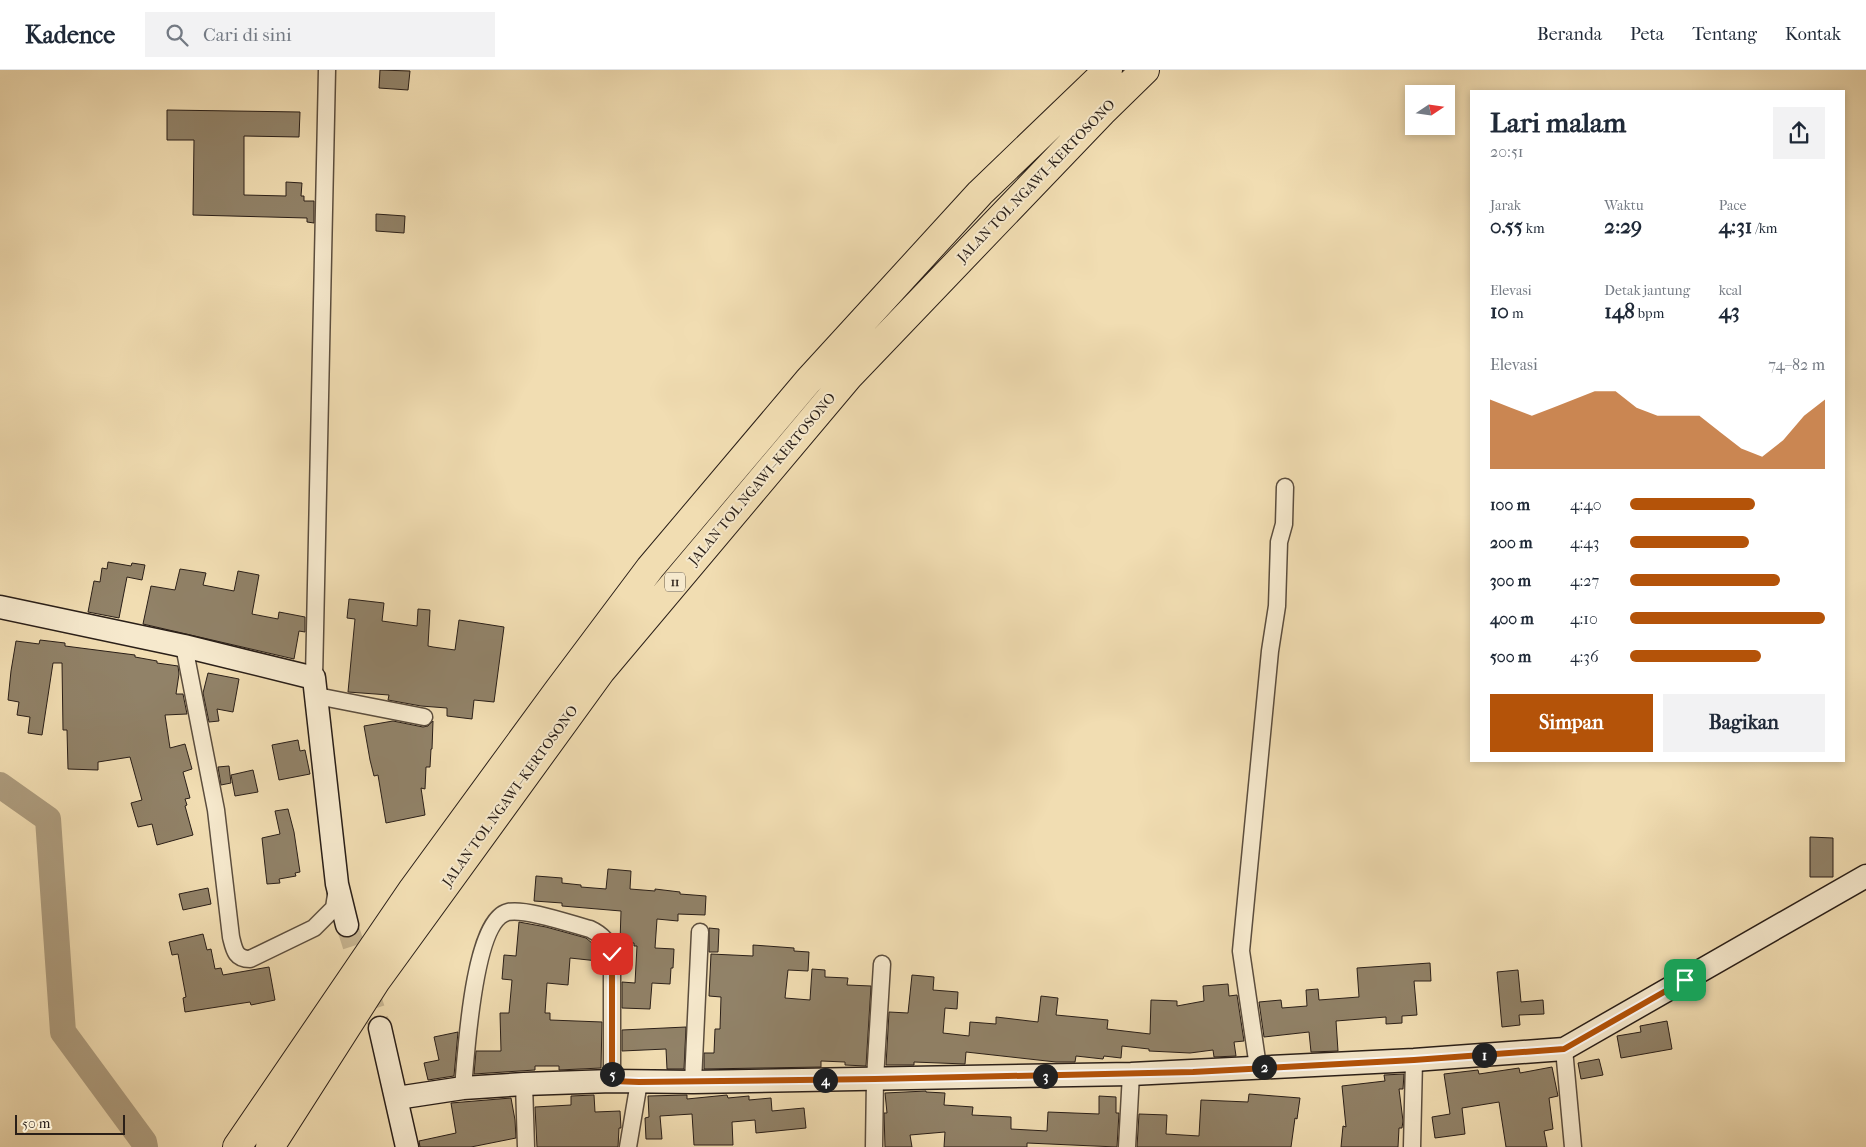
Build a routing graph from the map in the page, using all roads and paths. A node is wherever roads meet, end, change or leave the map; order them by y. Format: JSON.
{"nodes":[{"id":1,"x":327,"y":70,"type":"edge"},
{"id":2,"x":1108,"y":70,"type":"edge"},
{"id":3,"x":1145,"y":70,"type":"edge"},
{"id":4,"x":1285,"y":487,"type":"dead end"},
{"id":5,"x":0,"y":607,"type":"edge"},
{"id":6,"x":184,"y":646,"type":"junction"},
{"id":7,"x":315,"y":687,"type":"junction"},
{"id":8,"x":424,"y":717,"type":"dead end"},
{"id":9,"x":1866,"y":876,"type":"edge"},
{"id":10,"x":337,"y":884,"type":"junction"},
{"id":11,"x":347,"y":925,"type":"tunnel mouth"},
{"id":12,"x":700,"y":932,"type":"dead end"},
{"id":13,"x":882,"y":964,"type":"dead end"},
{"id":14,"x":380,"y":1028,"type":"tunnel mouth"},
{"id":15,"x":1564,"y":1049,"type":"junction"},
{"id":16,"x":1414,"y":1060,"type":"junction"},
{"id":17,"x":1258,"y":1067,"type":"junction"},
{"id":18,"x":1131,"y":1074,"type":"junction"},
{"id":19,"x":875,"y":1079,"type":"junction"},
{"id":20,"x":612,"y":1081,"type":"junction"},
{"id":21,"x":639,"y":1082,"type":"junction"},
{"id":22,"x":693,"y":1082,"type":"junction"},
{"id":23,"x":524,"y":1084,"type":"junction"},
{"id":24,"x":463,"y":1088,"type":"junction"},
{"id":25,"x":397,"y":1098,"type":"junction"},
{"id":26,"x":237,"y":1147,"type":"edge"},
{"id":27,"x":270,"y":1147,"type":"edge"},
{"id":28,"x":407,"y":1147,"type":"edge"},
{"id":29,"x":526,"y":1147,"type":"edge"},
{"id":30,"x":628,"y":1147,"type":"edge"},
{"id":31,"x":874,"y":1147,"type":"edge"},
{"id":32,"x":1127,"y":1147,"type":"edge"},
{"id":33,"x":1412,"y":1147,"type":"edge"},
{"id":34,"x":1573,"y":1147,"type":"edge"}],
"edges":[{"from":1,"to":7,"type":"street"},
{"from":2,"to":26,"type":"highway","name":"JALAN TOL NGAWI–KERTOSONO","number":"11"},
{"from":3,"to":27,"type":"highway","name":"JALAN TOL NGAWI–KERTOSONO","number":"11"},
{"from":4,"to":17,"type":"street"},
{"from":5,"to":6,"type":"street"},
{"from":6,"to":7,"type":"street"},
{"from":6,"to":10,"type":"street"},
{"from":7,"to":8,"type":"street"},
{"from":7,"to":10,"type":"street"},
{"from":9,"to":15,"type":"street"},
{"from":10,"to":11,"type":"street"},
{"from":12,"to":22,"type":"street"},
{"from":13,"to":19,"type":"street"},
{"from":14,"to":25,"type":"street"},
{"from":15,"to":16,"type":"street"},
{"from":15,"to":34,"type":"street"},
{"from":16,"to":17,"type":"street"},
{"from":16,"to":33,"type":"street"},
{"from":17,"to":18,"type":"street"},
{"from":18,"to":19,"type":"street"},
{"from":18,"to":32,"type":"street"},
{"from":19,"to":22,"type":"street"},
{"from":19,"to":31,"type":"street"},
{"from":20,"to":21,"type":"street"},
{"from":20,"to":23,"type":"street"},
{"from":20,"to":24,"type":"street"},
{"from":21,"to":22,"type":"street"},
{"from":21,"to":30,"type":"street"},
{"from":23,"to":24,"type":"street"},
{"from":23,"to":29,"type":"street"},
{"from":24,"to":25,"type":"street"},
{"from":25,"to":28,"type":"street"}]}
